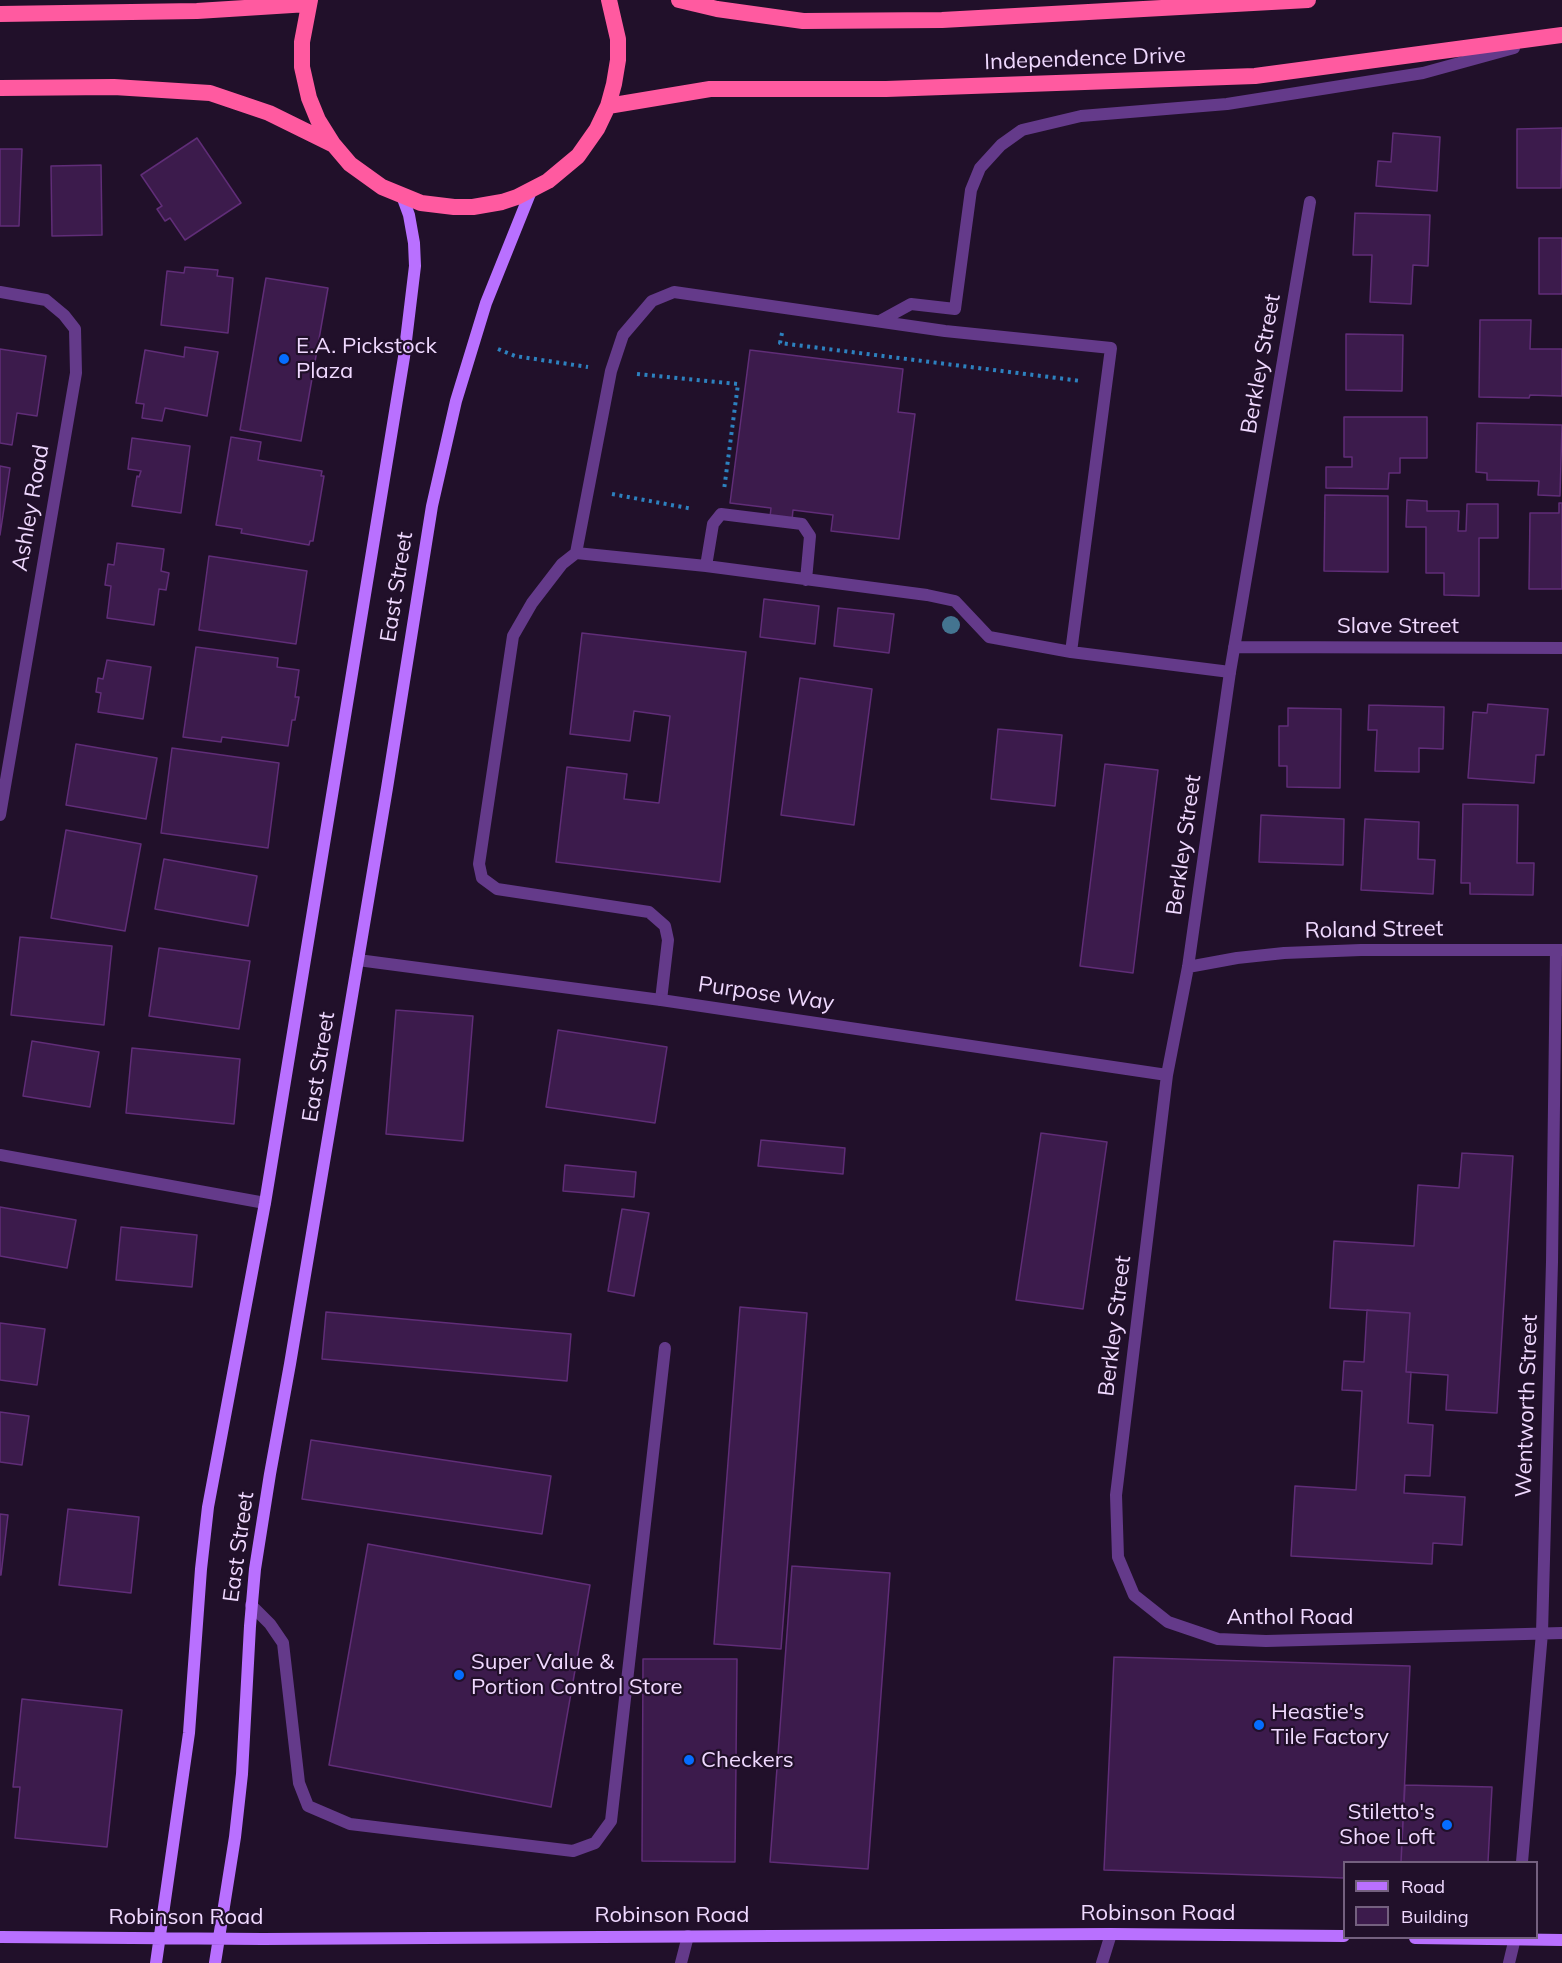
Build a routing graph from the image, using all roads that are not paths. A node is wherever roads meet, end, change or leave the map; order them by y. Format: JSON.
{"nodes":[{"id":1,"x":609,"y":0,"type":"edge"},
{"id":2,"x":679,"y":0,"type":"edge"},
{"id":3,"x":1308,"y":0,"type":"edge"},
{"id":4,"x":309,"y":2,"type":"edge"},
{"id":5,"x":0,"y":14,"type":"edge"},
{"id":6,"x":1560,"y":35,"type":"edge"},
{"id":7,"x":0,"y":88,"type":"edge"},
{"id":8,"x":608,"y":105,"type":"junction"},
{"id":9,"x":333,"y":144,"type":"junction"},
{"id":10,"x":531,"y":191,"type":"junction"},
{"id":11,"x":402,"y":196,"type":"junction"},
{"id":12,"x":1310,"y":202,"type":"dead end"},
{"id":13,"x":0,"y":292,"type":"edge"},
{"id":14,"x":880,"y":321,"type":"junction"},
{"id":15,"x":576,"y":553,"type":"junction"},
{"id":16,"x":706,"y":566,"type":"junction"},
{"id":17,"x":806,"y":580,"type":"junction"},
{"id":18,"x":1234,"y":647,"type":"junction"},
{"id":19,"x":1562,"y":648,"type":"edge"},
{"id":20,"x":1071,"y":652,"type":"junction"},
{"id":21,"x":1230,"y":672,"type":"junction"},
{"id":22,"x":0,"y":815,"type":"edge"},
{"id":23,"x":1559,"y":950,"type":"edge"},
{"id":24,"x":358,"y":960,"type":"junction"},
{"id":25,"x":1188,"y":967,"type":"junction"},
{"id":26,"x":661,"y":1000,"type":"junction"},
{"id":27,"x":1167,"y":1075,"type":"junction"},
{"id":28,"x":0,"y":1155,"type":"edge"},
{"id":29,"x":265,"y":1203,"type":"junction"},
{"id":30,"x":665,"y":1348,"type":"dead end"},
{"id":31,"x":1116,"y":1495,"type":"joint"},
{"id":32,"x":251,"y":1605,"type":"junction"},
{"id":33,"x":1542,"y":1633,"type":"junction"},
{"id":34,"x":1562,"y":1633,"type":"edge"},
{"id":35,"x":1522,"y":1861,"type":"edge"},
{"id":36,"x":1111,"y":1934,"type":"junction"},
{"id":37,"x":688,"y":1936,"type":"junction"},
{"id":38,"x":1343,"y":1936,"type":"edge"},
{"id":39,"x":0,"y":1937,"type":"edge"},
{"id":40,"x":160,"y":1938,"type":"junction"},
{"id":41,"x":219,"y":1939,"type":"junction"},
{"id":42,"x":1515,"y":1939,"type":"edge"},
{"id":43,"x":1538,"y":1939,"type":"edge"},
{"id":44,"x":1562,"y":1940,"type":"edge"},
{"id":45,"x":156,"y":1963,"type":"edge"},
{"id":46,"x":215,"y":1963,"type":"edge"},
{"id":47,"x":681,"y":1963,"type":"edge"},
{"id":48,"x":1102,"y":1963,"type":"edge"},
{"id":49,"x":1509,"y":1963,"type":"edge"}],
"edges":[{"from":1,"to":8,"type":"highway"},
{"from":2,"to":3,"type":"highway","name":"Independence Drive"},
{"from":4,"to":5,"type":"highway"},
{"from":4,"to":9,"type":"highway"},
{"from":6,"to":8,"type":"highway","name":"Independence Drive"},
{"from":6,"to":14,"type":"street"},
{"from":7,"to":9,"type":"highway"},
{"from":8,"to":10,"type":"highway"},
{"from":9,"to":11,"type":"highway"},
{"from":10,"to":11,"type":"highway"},
{"from":10,"to":24,"type":"main road","name":"East Street"},
{"from":11,"to":29,"type":"main road","name":"East Street"},
{"from":12,"to":18,"type":"street","name":"Berkley Street"},
{"from":13,"to":22,"type":"street","name":"Ashley Road"},
{"from":14,"to":15,"type":"street"},
{"from":14,"to":20,"type":"street"},
{"from":15,"to":16,"type":"street"},
{"from":15,"to":26,"type":"street"},
{"from":16,"to":17,"type":"street"},
{"from":16,"to":17,"type":"street"},
{"from":17,"to":20,"type":"street"},
{"from":18,"to":19,"type":"street","name":"Slave Street"},
{"from":18,"to":21,"type":"street","name":"Berkley Street"},
{"from":20,"to":21,"type":"street"},
{"from":21,"to":25,"type":"street","name":"Berkley Street"},
{"from":23,"to":25,"type":"street","name":"Roland Street"},
{"from":23,"to":33,"type":"street","name":"Wentworth Street"},
{"from":24,"to":26,"type":"street","name":"Purpose Way"},
{"from":24,"to":32,"type":"main road","name":"East Street"},
{"from":25,"to":27,"type":"street","name":"Berkley Street"},
{"from":26,"to":27,"type":"street","name":"Purpose Way"},
{"from":27,"to":31,"type":"street","name":"Berkley Street"},
{"from":28,"to":29,"type":"street"},
{"from":29,"to":40,"type":"main road","name":"East Street"},
{"from":30,"to":32,"type":"street"},
{"from":31,"to":33,"type":"street","name":"Anthol Road"},
{"from":32,"to":41,"type":"main road","name":"East Street"},
{"from":33,"to":34,"type":"street","name":"Anthol Road"},
{"from":33,"to":35,"type":"street","name":"Wentworth Street"},
{"from":36,"to":37,"type":"main road","name":"Robinson Road"},
{"from":36,"to":38,"type":"main road","name":"Robinson Road"},
{"from":36,"to":48,"type":"street"},
{"from":37,"to":41,"type":"main road","name":"Robinson Road"},
{"from":37,"to":47,"type":"street"},
{"from":39,"to":40,"type":"main road","name":"Robinson Road"},
{"from":40,"to":41,"type":"main road","name":"Robinson Road"},
{"from":40,"to":45,"type":"main road","name":"East Street"},
{"from":41,"to":46,"type":"main road","name":"East Street"},
{"from":42,"to":49,"type":"street"},
{"from":43,"to":44,"type":"main road"}]}
